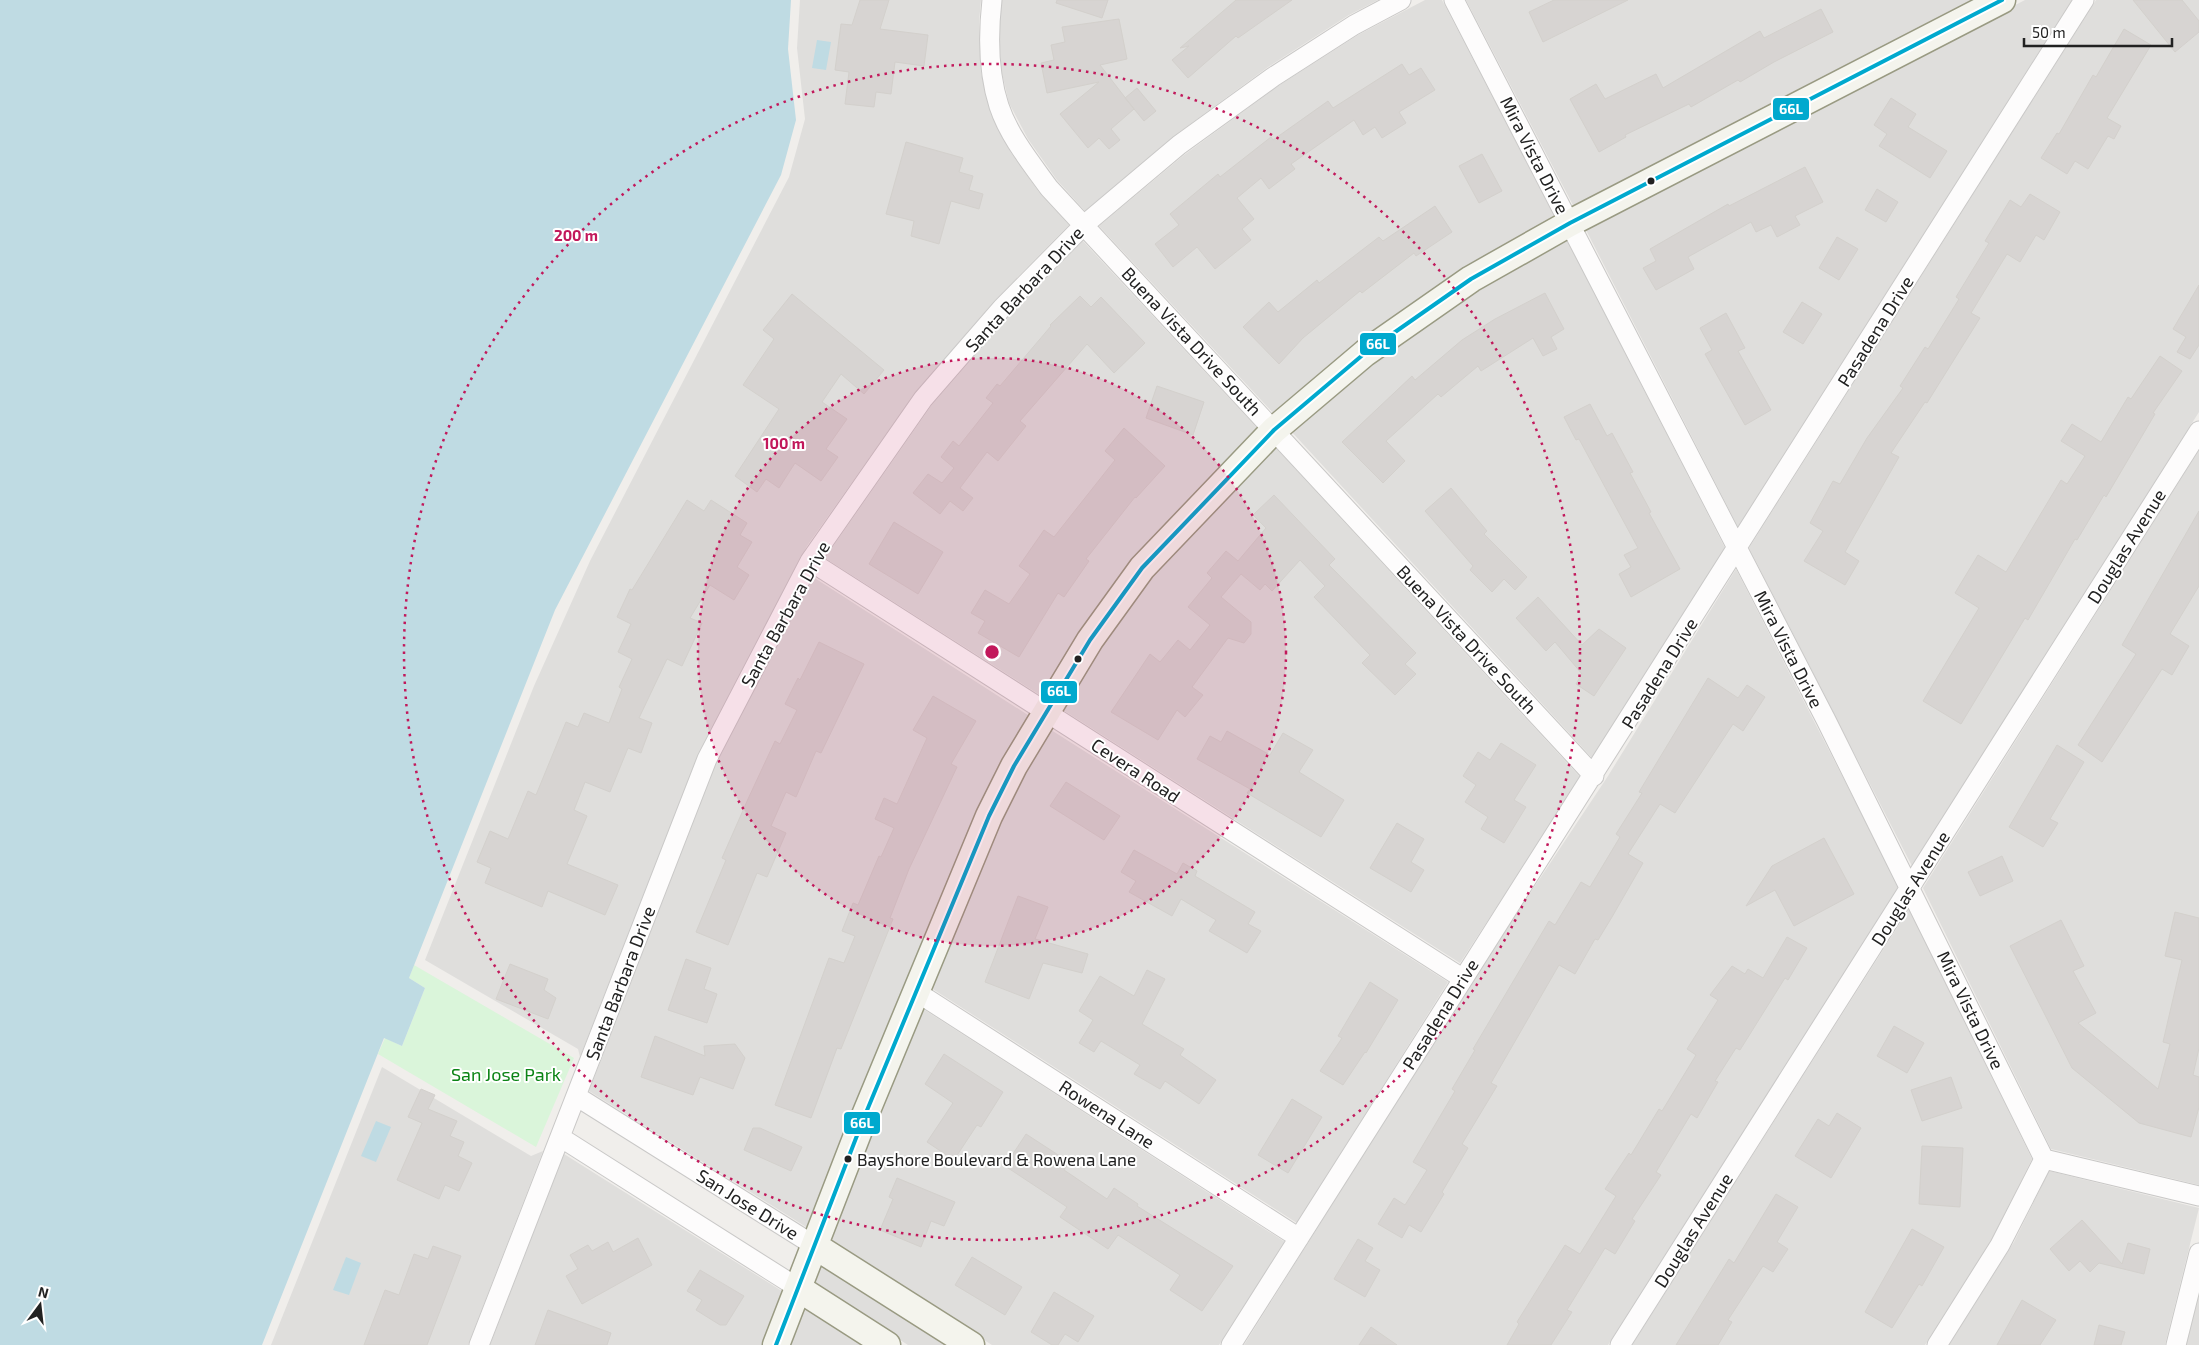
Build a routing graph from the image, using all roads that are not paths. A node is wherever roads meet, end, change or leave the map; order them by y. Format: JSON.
{"nodes":[{"id":1,"x":992,"y":0,"type":"edge"},
{"id":2,"x":1401,"y":0,"type":"edge"},
{"id":3,"x":1454,"y":0,"type":"edge"},
{"id":4,"x":2002,"y":0,"type":"edge"},
{"id":5,"x":2084,"y":0,"type":"edge"},
{"id":6,"x":1570,"y":223,"type":"junction"},
{"id":7,"x":1084,"y":225,"type":"junction"},
{"id":8,"x":1274,"y":430,"type":"junction"},
{"id":9,"x":2199,"y":431,"type":"edge"},
{"id":10,"x":1737,"y":548,"type":"junction"},
{"id":11,"x":810,"y":561,"type":"junction"},
{"id":12,"x":1046,"y":712,"type":"junction"},
{"id":13,"x":1594,"y":776,"type":"junction"},
{"id":14,"x":1911,"y":887,"type":"junction"},
{"id":15,"x":1462,"y":978,"type":"junction"},
{"id":16,"x":915,"y":991,"type":"junction"},
{"id":17,"x":576,"y":1096,"type":"junction"},
{"id":18,"x":560,"y":1137,"type":"junction"},
{"id":19,"x":2044,"y":1159,"type":"junction"},
{"id":20,"x":2199,"y":1196,"type":"edge"},
{"id":21,"x":1300,"y":1238,"type":"junction"},
{"id":22,"x":816,"y":1246,"type":"junction"},
{"id":23,"x":2199,"y":1253,"type":"edge"},
{"id":24,"x":798,"y":1288,"type":"junction"},
{"id":25,"x":479,"y":1345,"type":"edge"},
{"id":26,"x":776,"y":1345,"type":"edge"},
{"id":27,"x":887,"y":1345,"type":"edge"},
{"id":28,"x":971,"y":1345,"type":"edge"},
{"id":29,"x":1231,"y":1345,"type":"edge"},
{"id":30,"x":1620,"y":1345,"type":"edge"},
{"id":31,"x":1937,"y":1345,"type":"edge"},
{"id":32,"x":2176,"y":1345,"type":"edge"}],
"edges":[{"from":1,"to":7,"type":"street","name":"Buena Vista Drive South"},
{"from":2,"to":7,"type":"street","name":"Santa Barbara Drive"},
{"from":3,"to":6,"type":"street","name":"Mira Vista Drive"},
{"from":4,"to":6,"type":"main road"},
{"from":5,"to":10,"type":"street","name":"Pasadena Drive"},
{"from":6,"to":8,"type":"main road"},
{"from":6,"to":10,"type":"street","name":"Mira Vista Drive"},
{"from":7,"to":8,"type":"street","name":"Buena Vista Drive South"},
{"from":7,"to":11,"type":"street","name":"Santa Barbara Drive"},
{"from":8,"to":12,"type":"main road"},
{"from":8,"to":13,"type":"street","name":"Buena Vista Drive South"},
{"from":9,"to":14,"type":"street","name":"Douglas Avenue"},
{"from":10,"to":13,"type":"street","name":"Pasadena Drive"},
{"from":10,"to":14,"type":"street","name":"Mira Vista Drive"},
{"from":11,"to":12,"type":"street","name":"Cevera Road"},
{"from":11,"to":17,"type":"street","name":"Santa Barbara Drive"},
{"from":12,"to":15,"type":"street","name":"Cevera Road"},
{"from":12,"to":16,"type":"main road"},
{"from":13,"to":15,"type":"street","name":"Pasadena Drive"},
{"from":14,"to":19,"type":"street","name":"Mira Vista Drive"},
{"from":14,"to":30,"type":"street","name":"Douglas Avenue"},
{"from":15,"to":21,"type":"street","name":"Pasadena Drive"},
{"from":16,"to":21,"type":"street","name":"Rowena Lane"},
{"from":16,"to":22,"type":"main road"},
{"from":17,"to":18,"type":"street","name":"Santa Barbara Drive"},
{"from":17,"to":22,"type":"street","name":"San Jose Drive"},
{"from":18,"to":24,"type":"street"},
{"from":18,"to":25,"type":"street","name":"Santa Barbara Drive"},
{"from":19,"to":20,"type":"street"},
{"from":19,"to":31,"type":"street"},
{"from":21,"to":29,"type":"street","name":"Pasadena Drive"},
{"from":22,"to":24,"type":"main road"},
{"from":22,"to":28,"type":"main road","name":"San Jose Drive"},
{"from":23,"to":32,"type":"street"},
{"from":24,"to":26,"type":"main road"},
{"from":24,"to":27,"type":"main road"}]}
